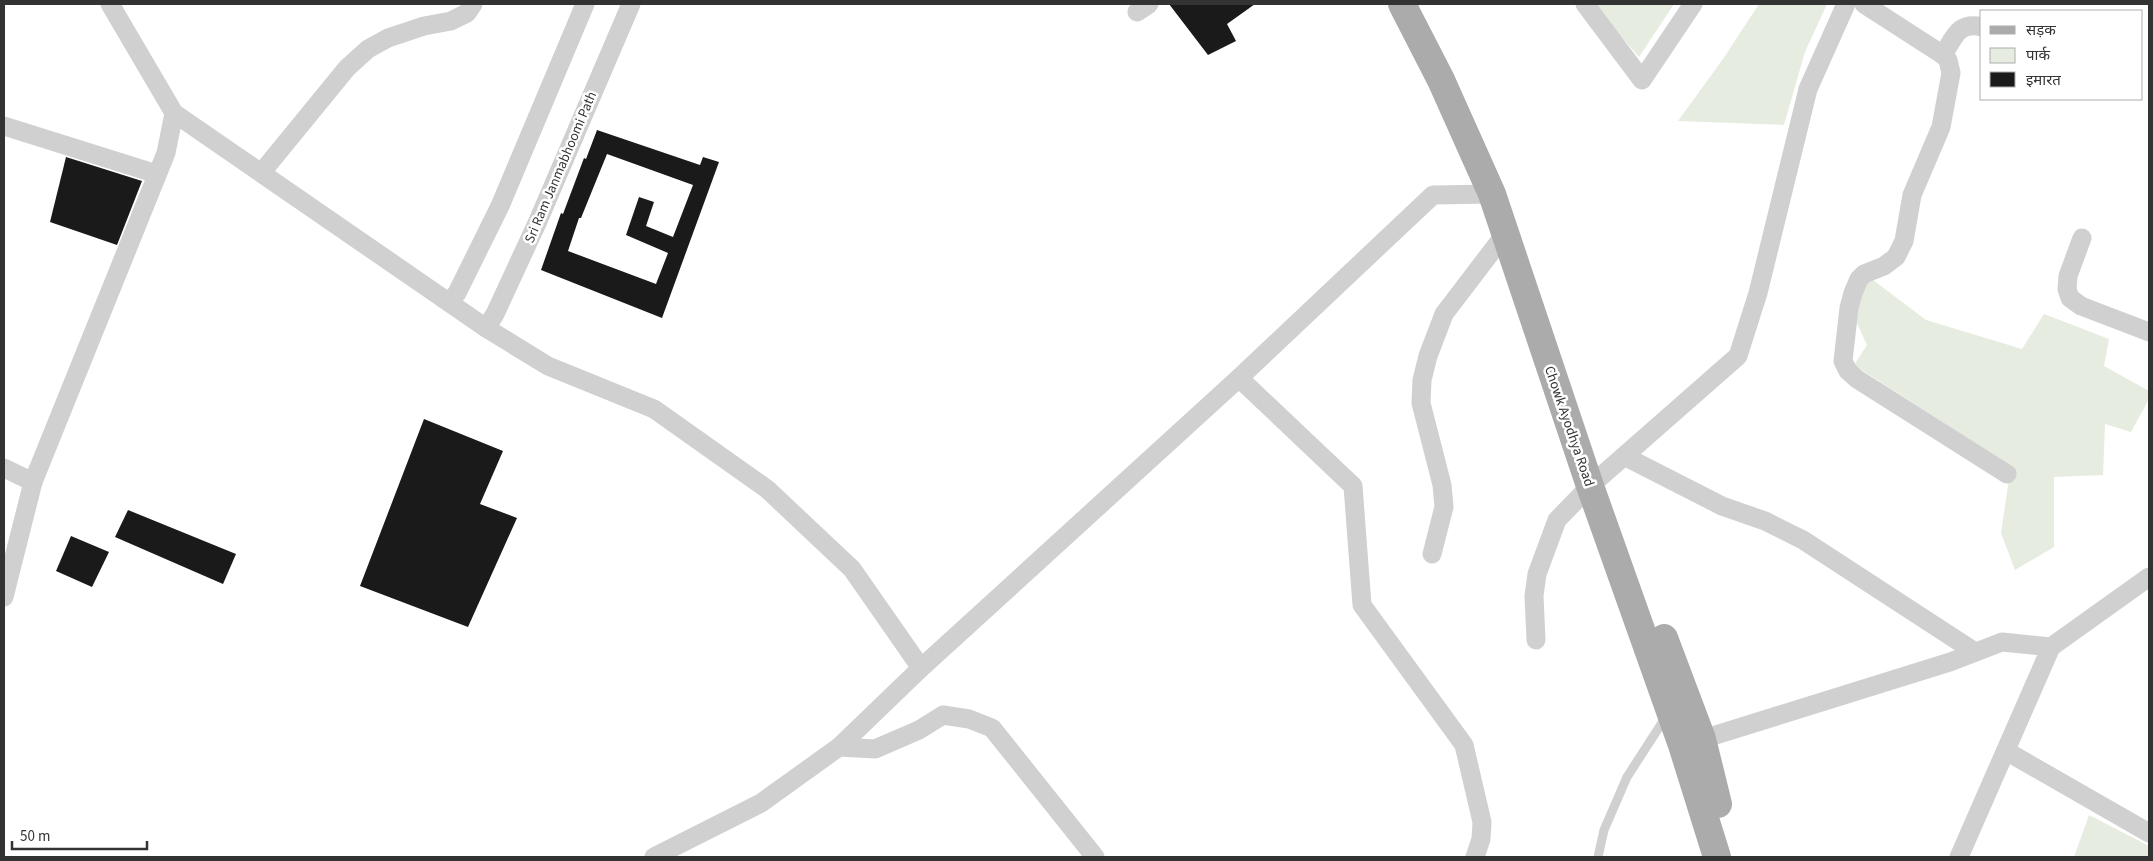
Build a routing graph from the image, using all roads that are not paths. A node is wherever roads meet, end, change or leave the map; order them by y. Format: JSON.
{"nodes":[{"id":1,"x":110,"y":4,"type":"edge"},
{"id":2,"x":473,"y":4,"type":"edge"},
{"id":3,"x":585,"y":4,"type":"edge"},
{"id":4,"x":631,"y":4,"type":"edge"},
{"id":5,"x":1408,"y":4,"type":"edge"},
{"id":6,"x":1585,"y":4,"type":"edge"},
{"id":7,"x":1692,"y":4,"type":"edge"},
{"id":8,"x":1846,"y":4,"type":"edge"},
{"id":9,"x":1864,"y":4,"type":"edge"},
{"id":10,"x":1980,"y":28,"type":"edge"},
{"id":11,"x":1943,"y":55,"type":"junction"},
{"id":12,"x":174,"y":112,"type":"junction"},
{"id":13,"x":4,"y":126,"type":"edge"},
{"id":14,"x":262,"y":172,"type":"junction"},
{"id":15,"x":157,"y":174,"type":"junction"},
{"id":16,"x":1492,"y":194,"type":"junction"},
{"id":17,"x":1505,"y":234,"type":"junction"},
{"id":18,"x":2082,"y":238,"type":"dead end"},
{"id":19,"x":450,"y":301,"type":"junction"},
{"id":20,"x":486,"y":328,"type":"junction"},
{"id":21,"x":2149,"y":332,"type":"edge"},
{"id":22,"x":1240,"y":378,"type":"junction"},
{"id":23,"x":1624,"y":456,"type":"junction"},
{"id":24,"x":4,"y":468,"type":"edge"},
{"id":25,"x":2007,"y":474,"type":"dead end"},
{"id":26,"x":1597,"y":480,"type":"junction"},
{"id":27,"x":32,"y":482,"type":"junction"},
{"id":28,"x":1432,"y":554,"type":"dead end"},
{"id":29,"x":2149,"y":576,"type":"edge"},
{"id":30,"x":4,"y":597,"type":"edge"},
{"id":31,"x":1536,"y":640,"type":"dead end"},
{"id":32,"x":2051,"y":647,"type":"junction"},
{"id":33,"x":1975,"y":652,"type":"junction"},
{"id":34,"x":921,"y":668,"type":"junction"},
{"id":35,"x":1670,"y":710,"type":"junction"},
{"id":36,"x":1692,"y":742,"type":"junction"},
{"id":37,"x":839,"y":747,"type":"junction"},
{"id":38,"x":2006,"y":751,"type":"junction"},
{"id":39,"x":2149,"y":833,"type":"edge"},
{"id":40,"x":654,"y":857,"type":"edge"},
{"id":41,"x":1095,"y":857,"type":"edge"},
{"id":42,"x":1475,"y":857,"type":"edge"},
{"id":43,"x":1598,"y":857,"type":"edge"},
{"id":44,"x":1717,"y":857,"type":"edge"},
{"id":45,"x":1732,"y":857,"type":"edge"},
{"id":46,"x":1959,"y":857,"type":"edge"}],
"edges":[{"from":1,"to":12,"type":"street"},
{"from":2,"to":14,"type":"street"},
{"from":3,"to":19,"type":"street"},
{"from":4,"to":20,"type":"street","name":"Sri Ram Janmabhoomi Path"},
{"from":5,"to":16,"type":"main road","name":"Chowk Ayodhya Road"},
{"from":5,"to":26,"type":"main road"},
{"from":6,"to":7,"type":"street"},
{"from":8,"to":23,"type":"street"},
{"from":9,"to":11,"type":"street"},
{"from":10,"to":11,"type":"street"},
{"from":11,"to":25,"type":"street"},
{"from":12,"to":14,"type":"street"},
{"from":12,"to":15,"type":"street"},
{"from":13,"to":15,"type":"street"},
{"from":14,"to":19,"type":"street"},
{"from":15,"to":27,"type":"street"},
{"from":16,"to":17,"type":"main road","name":"Chowk Ayodhya Road"},
{"from":16,"to":22,"type":"street"},
{"from":17,"to":26,"type":"main road","name":"Chowk Ayodhya Road"},
{"from":17,"to":28,"type":"street"},
{"from":18,"to":21,"type":"street"},
{"from":19,"to":20,"type":"street"},
{"from":20,"to":34,"type":"street"},
{"from":22,"to":34,"type":"street"},
{"from":22,"to":42,"type":"street"},
{"from":23,"to":26,"type":"street"},
{"from":23,"to":33,"type":"street"},
{"from":24,"to":27,"type":"street"},
{"from":26,"to":31,"type":"street"},
{"from":26,"to":35,"type":"main road","name":"Chowk Ayodhya Road"},
{"from":26,"to":36,"type":"main road"},
{"from":27,"to":30,"type":"street"},
{"from":29,"to":32,"type":"street"},
{"from":32,"to":33,"type":"street"},
{"from":32,"to":38,"type":"street"},
{"from":33,"to":36,"type":"street"},
{"from":34,"to":37,"type":"street"},
{"from":35,"to":36,"type":"main road","name":"Chowk Ayodhya Road"},
{"from":35,"to":43,"type":"lane"},
{"from":36,"to":44,"type":"main road","name":"Chowk Ayodhya Road"},
{"from":36,"to":45,"type":"main road"},
{"from":37,"to":40,"type":"street"},
{"from":37,"to":41,"type":"street"},
{"from":38,"to":39,"type":"street"},
{"from":38,"to":46,"type":"street"}]}
